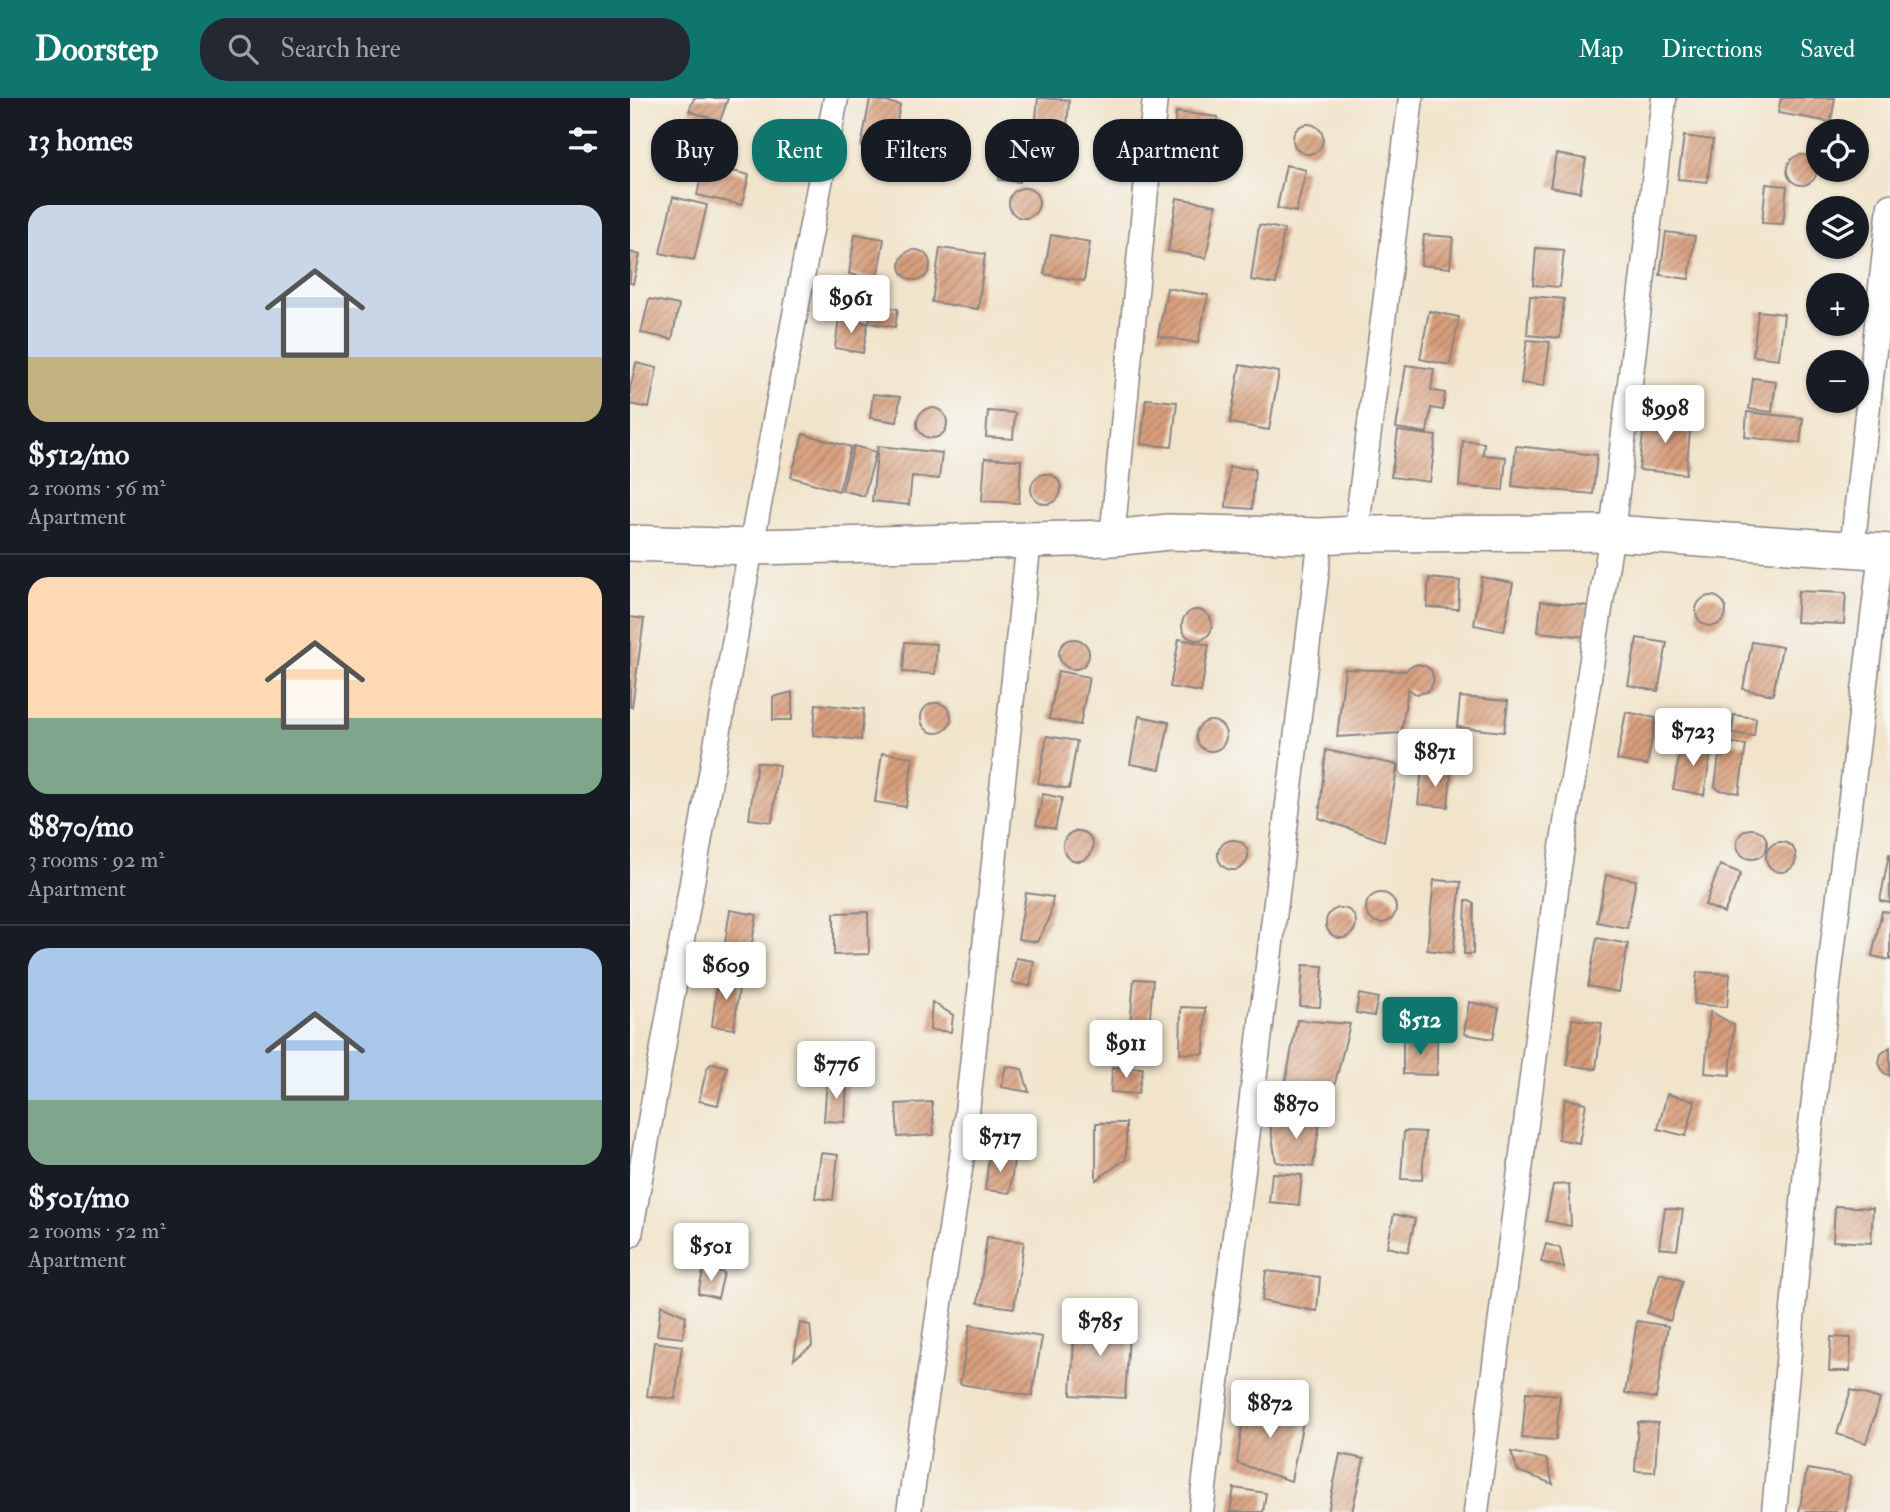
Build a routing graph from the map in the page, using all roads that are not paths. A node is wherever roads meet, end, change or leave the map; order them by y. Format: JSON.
{"nodes":[{"id":1,"x":836,"y":98,"type":"edge"},
{"id":2,"x":1154,"y":98,"type":"edge"},
{"id":3,"x":1411,"y":98,"type":"edge"},
{"id":4,"x":1664,"y":98,"type":"edge"},
{"id":5,"x":1890,"y":206,"type":"edge"},
{"id":6,"x":1612,"y":533,"type":"junction"},
{"id":7,"x":1356,"y":534,"type":"junction"},
{"id":8,"x":1321,"y":536,"type":"junction"},
{"id":9,"x":1112,"y":538,"type":"junction"},
{"id":10,"x":1029,"y":540,"type":"junction"},
{"id":11,"x":630,"y":543,"type":"edge"},
{"id":12,"x":751,"y":547,"type":"junction"},
{"id":13,"x":1874,"y":551,"type":"edge"},
{"id":14,"x":630,"y":1235,"type":"edge"},
{"id":15,"x":909,"y":1512,"type":"edge"},
{"id":16,"x":1201,"y":1512,"type":"edge"},
{"id":17,"x":1476,"y":1512,"type":"edge"},
{"id":18,"x":1774,"y":1512,"type":"edge"}],
"edges":[{"from":1,"to":12,"type":"street"},
{"from":2,"to":9,"type":"street"},
{"from":3,"to":7,"type":"street"},
{"from":4,"to":6,"type":"street"},
{"from":5,"to":13,"type":"street"},
{"from":6,"to":7,"type":"street"},
{"from":6,"to":13,"type":"street"},
{"from":6,"to":17,"type":"street"},
{"from":7,"to":8,"type":"street"},
{"from":8,"to":9,"type":"street"},
{"from":8,"to":16,"type":"street"},
{"from":9,"to":10,"type":"street"},
{"from":10,"to":12,"type":"street"},
{"from":10,"to":15,"type":"street"},
{"from":11,"to":12,"type":"street"},
{"from":12,"to":14,"type":"street"},
{"from":13,"to":18,"type":"street"}]}
